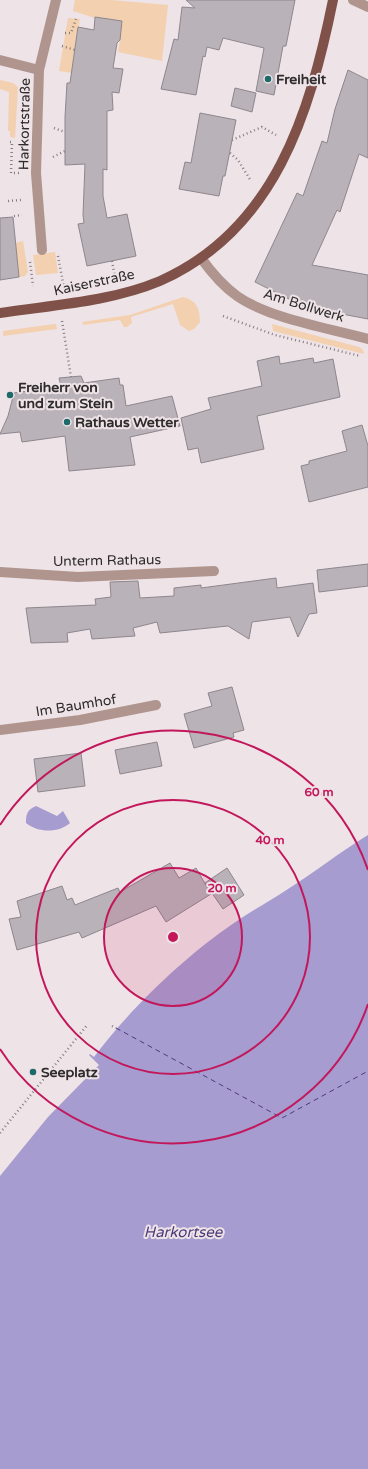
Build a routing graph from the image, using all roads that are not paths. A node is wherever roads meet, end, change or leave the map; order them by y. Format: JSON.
{"nodes":[{"id":1,"x":56,"y":0,"type":"edge"},
{"id":2,"x":333,"y":0,"type":"edge"},
{"id":3,"x":353,"y":0,"type":"edge"},
{"id":4,"x":368,"y":7,"type":"edge"},
{"id":5,"x":0,"y":60,"type":"edge"},
{"id":6,"x":39,"y":70,"type":"junction"},
{"id":7,"x":42,"y":250,"type":"road end"},
{"id":8,"x":201,"y":258,"type":"junction"},
{"id":9,"x":0,"y":313,"type":"edge"},
{"id":10,"x":368,"y":339,"type":"edge"},
{"id":11,"x":214,"y":571,"type":"dead end"},
{"id":12,"x":0,"y":572,"type":"edge"},
{"id":13,"x":156,"y":705,"type":"dead end"},
{"id":14,"x":0,"y":730,"type":"edge"}],
"edges":[{"from":1,"to":6,"type":"street","name":"Harkortstraße"},
{"from":2,"to":8,"type":"main road","name":"Kaiserstraße"},
{"from":3,"to":4,"type":"street"},
{"from":5,"to":6,"type":"street"},
{"from":6,"to":7,"type":"street","name":"Harkortstraße"},
{"from":8,"to":9,"type":"main road","name":"Kaiserstraße"},
{"from":8,"to":10,"type":"street","name":"Am Bollwerk"},
{"from":11,"to":12,"type":"street","name":"Unterm Rathaus"},
{"from":13,"to":14,"type":"street","name":"Im Baumhof"}]}
